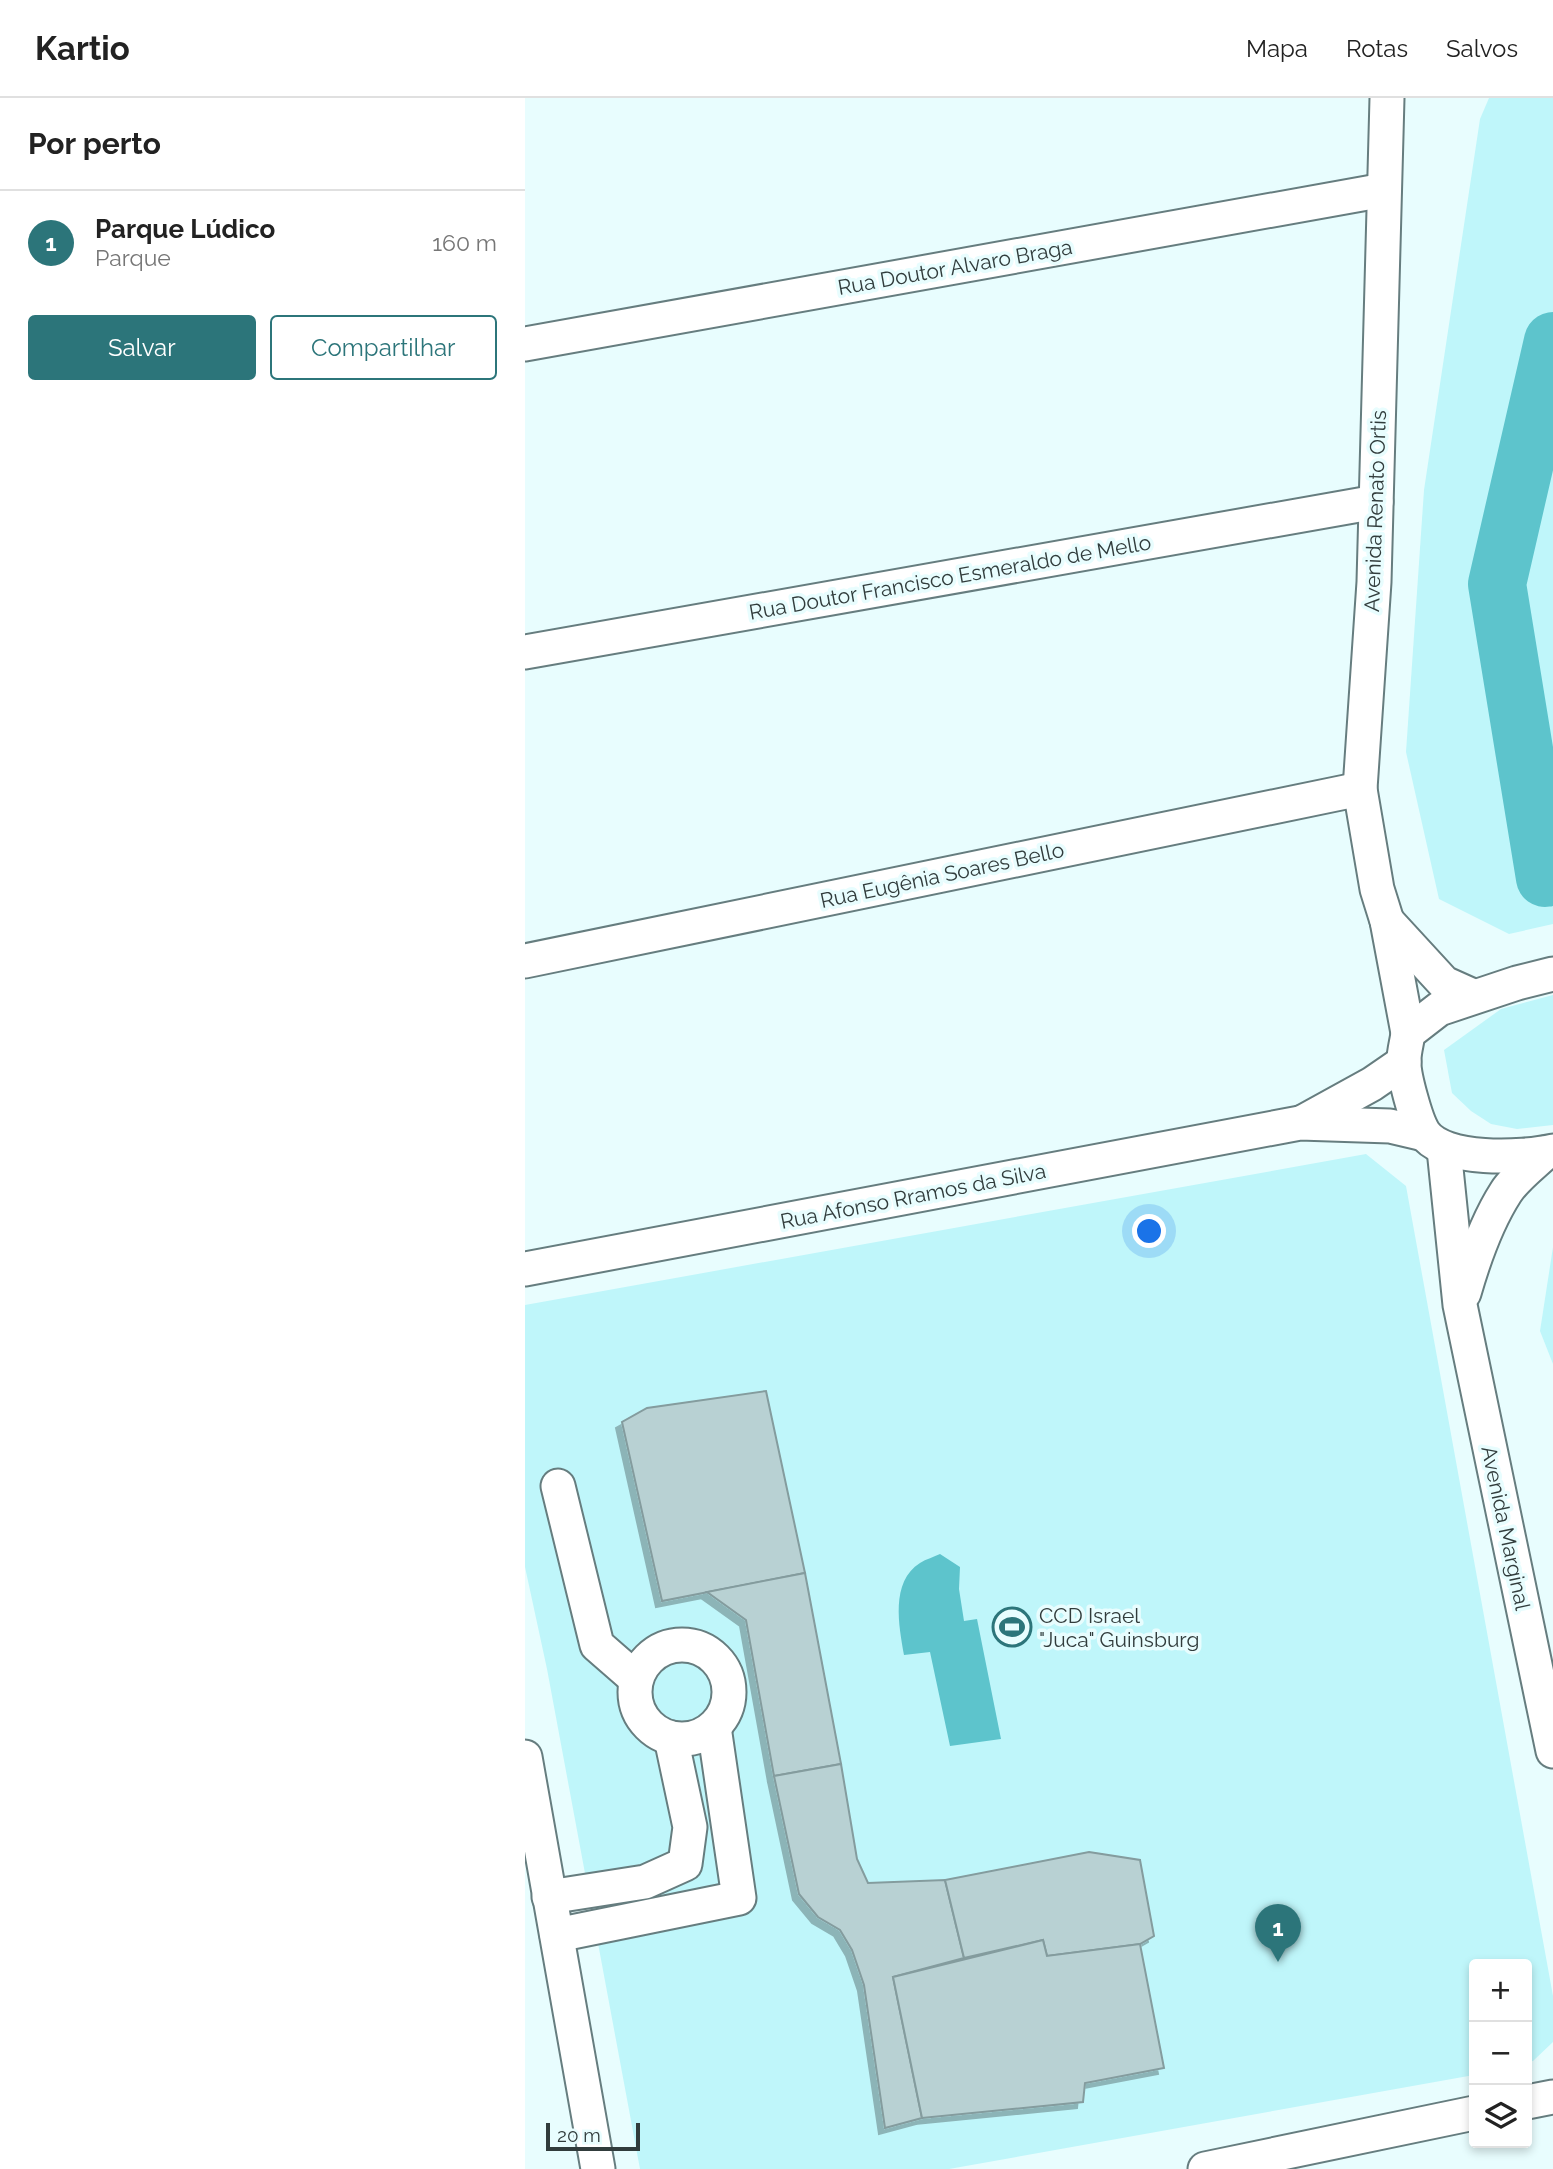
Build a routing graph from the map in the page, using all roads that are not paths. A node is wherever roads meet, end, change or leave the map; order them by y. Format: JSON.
{"nodes":[{"id":1,"x":1387,"y":98,"type":"edge"},
{"id":2,"x":1384,"y":190,"type":"junction"},
{"id":3,"x":525,"y":344,"type":"edge"},
{"id":4,"x":1376,"y":502,"type":"junction"},
{"id":5,"x":525,"y":652,"type":"edge"},
{"id":6,"x":1360,"y":789,"type":"junction"},
{"id":7,"x":1387,"y":921,"type":"junction"},
{"id":8,"x":525,"y":961,"type":"edge"},
{"id":9,"x":1553,"y":974,"type":"edge"},
{"id":10,"x":1473,"y":996,"type":"junction"},
{"id":11,"x":1406,"y":1048,"type":"junction"},
{"id":12,"x":1300,"y":1123,"type":"junction"},
{"id":13,"x":1434,"y":1141,"type":"junction"},
{"id":14,"x":1549,"y":1152,"type":"edge"},
{"id":15,"x":525,"y":1269,"type":"edge"},
{"id":16,"x":1460,"y":1305,"type":"junction"},
{"id":17,"x":558,"y":1486,"type":"dead end"},
{"id":18,"x":636,"y":1679,"type":"junction"},
{"id":19,"x":715,"y":1727,"type":"junction"},
{"id":20,"x":671,"y":1738,"type":"junction"},
{"id":21,"x":1553,"y":1751,"type":"edge"},
{"id":22,"x":525,"y":1757,"type":"edge"},
{"id":23,"x":729,"y":1824,"type":"junction"},
{"id":24,"x":690,"y":1827,"type":"junction"},
{"id":25,"x":549,"y":1897,"type":"junction"},
{"id":26,"x":557,"y":1936,"type":"junction"},
{"id":27,"x":1553,"y":2097,"type":"edge"},
{"id":28,"x":1532,"y":2101,"type":"edge"},
{"id":29,"x":1469,"y":2114,"type":"edge"},
{"id":30,"x":598,"y":2169,"type":"edge"},
{"id":31,"x":1205,"y":2169,"type":"edge"}],
"edges":[{"from":1,"to":2,"type":"street","name":"Avenida Renato Ortis"},
{"from":2,"to":3,"type":"street","name":"Rua Doutor Alvaro Braga"},
{"from":2,"to":4,"type":"street","name":"Avenida Renato Ortis"},
{"from":4,"to":5,"type":"street","name":"Rua Doutor Francisco Esmeraldo de Mello"},
{"from":4,"to":6,"type":"street","name":"Avenida Renato Ortis"},
{"from":6,"to":7,"type":"street","name":"Avenida Renato Ortis"},
{"from":6,"to":8,"type":"street","name":"Rua Eugênia Soares Bello"},
{"from":7,"to":10,"type":"street","name":"Avenida Renato Ortis"},
{"from":7,"to":11,"type":"street","name":"Avenida Renato Ortis"},
{"from":9,"to":10,"type":"street","name":"Rua Afonso Rramos da Silva"},
{"from":10,"to":11,"type":"street","name":"Rua Afonso Rramos da Silva"},
{"from":11,"to":12,"type":"street","name":"Rua Afonso Rramos da Silva"},
{"from":11,"to":13,"type":"street","name":"Avenida Renato Ortis"},
{"from":12,"to":13,"type":"street","name":"Rua Afonso Rramos da Silva"},
{"from":12,"to":15,"type":"street","name":"Rua Afonso Rramos da Silva"},
{"from":13,"to":14,"type":"street","name":"Rua Afonso Rramos da Silva"},
{"from":13,"to":16,"type":"street","name":"Avenida Marginal"},
{"from":14,"to":16,"type":"street","name":"Avenida Marginal"},
{"from":16,"to":21,"type":"street","name":"Avenida Marginal"},
{"from":17,"to":18,"type":"street"},
{"from":18,"to":19,"type":"street"},
{"from":18,"to":20,"type":"street"},
{"from":19,"to":20,"type":"street"},
{"from":19,"to":23,"type":"street"},
{"from":20,"to":24,"type":"street"},
{"from":22,"to":25,"type":"street"},
{"from":23,"to":24,"type":"street"},
{"from":23,"to":26,"type":"street"},
{"from":24,"to":25,"type":"street"},
{"from":25,"to":26,"type":"street"},
{"from":26,"to":30,"type":"street"},
{"from":27,"to":28,"type":"street"},
{"from":29,"to":31,"type":"street"}]}
